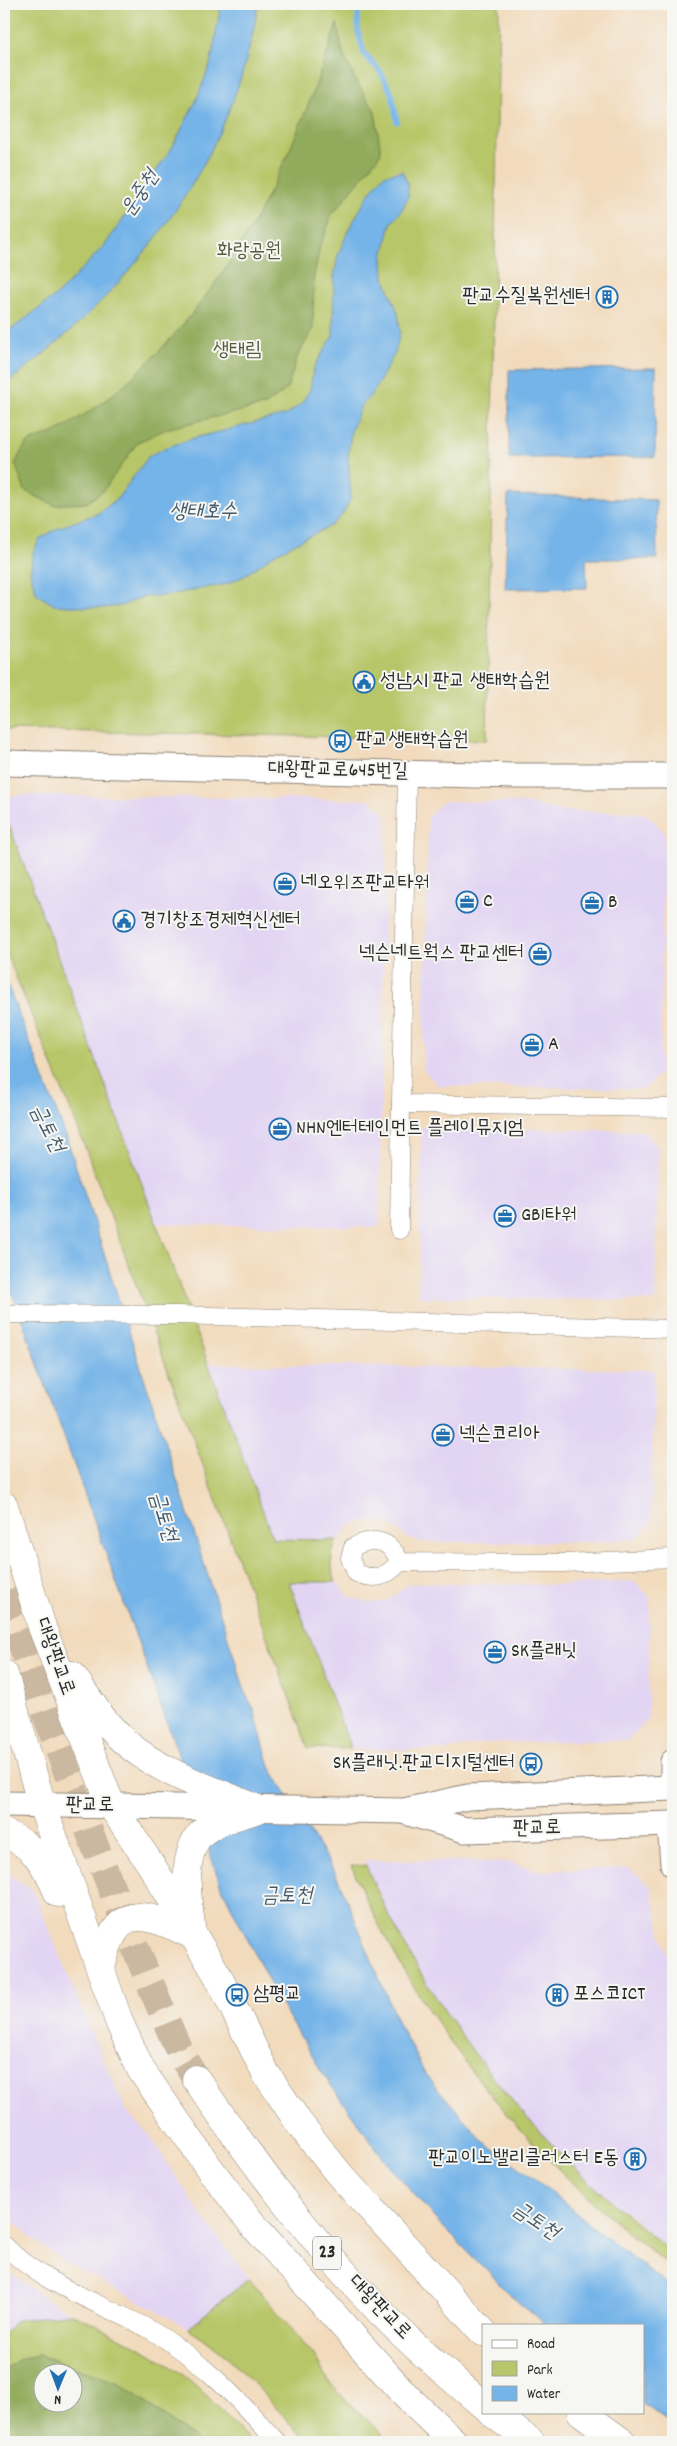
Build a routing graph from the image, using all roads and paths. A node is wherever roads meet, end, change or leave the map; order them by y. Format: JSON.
{"nodes":[{"id":1,"x":4,"y":764,"type":"edge"},
{"id":2,"x":407,"y":773,"type":"junction"},
{"id":3,"x":673,"y":776,"type":"edge"},
{"id":4,"x":401,"y":1104,"type":"junction"},
{"id":5,"x":673,"y":1108,"type":"edge"},
{"id":6,"x":399,"y":1230,"type":"dead end"},
{"id":7,"x":4,"y":1314,"type":"edge"},
{"id":8,"x":673,"y":1329,"type":"edge"},
{"id":9,"x":4,"y":1506,"type":"edge"},
{"id":10,"x":673,"y":1558,"type":"edge"},
{"id":11,"x":400,"y":1562,"type":"dead end"},
{"id":12,"x":43,"y":1630,"type":"junction"},
{"id":13,"x":4,"y":1677,"type":"edge"},
{"id":14,"x":4,"y":1719,"type":"edge"},
{"id":15,"x":673,"y":1762,"type":"edge"},
{"id":16,"x":673,"y":1788,"type":"edge"},
{"id":17,"x":4,"y":1804,"type":"edge"},
{"id":18,"x":42,"y":1805,"type":"junction"},
{"id":19,"x":111,"y":1806,"type":"junction"},
{"id":20,"x":258,"y":1809,"type":"junction"},
{"id":21,"x":404,"y":1812,"type":"junction"},
{"id":22,"x":672,"y":1825,"type":"edge"},
{"id":23,"x":4,"y":1833,"type":"edge"},
{"id":24,"x":673,"y":1864,"type":"edge"},
{"id":25,"x":192,"y":1935,"type":"junction"},
{"id":26,"x":101,"y":1969,"type":"junction"},
{"id":27,"x":196,"y":2079,"type":"tunnel mouth"},
{"id":28,"x":4,"y":2245,"type":"edge"},
{"id":29,"x":482,"y":2331,"type":"edge"},
{"id":30,"x":482,"y":2404,"type":"edge"},
{"id":31,"x":494,"y":2414,"type":"edge"},
{"id":32,"x":584,"y":2414,"type":"edge"},
{"id":33,"x":277,"y":2442,"type":"edge"},
{"id":34,"x":453,"y":2442,"type":"edge"},
{"id":35,"x":531,"y":2442,"type":"edge"},
{"id":36,"x":622,"y":2442,"type":"edge"}],
"edges":[{"from":1,"to":2,"type":"main road","name":"대왕판교로645번길"},
{"from":2,"to":3,"type":"main road","name":"대왕판교로645번길"},
{"from":2,"to":4,"type":"street"},
{"from":4,"to":5,"type":"street"},
{"from":4,"to":6,"type":"street"},
{"from":7,"to":8,"type":"street"},
{"from":9,"to":12,"type":"main road","name":"대왕판교로"},
{"from":10,"to":11,"type":"street"},
{"from":12,"to":19,"type":"main road","name":"대왕판교로"},
{"from":12,"to":20,"type":"main road"},
{"from":13,"to":14,"type":"main road"},
{"from":13,"to":18,"type":"main road"},
{"from":15,"to":16,"type":"main road"},
{"from":16,"to":21,"type":"main road","name":"판교로"},
{"from":17,"to":18,"type":"main road","name":"판교로"},
{"from":18,"to":19,"type":"main road","name":"판교로"},
{"from":18,"to":26,"type":"main road"},
{"from":19,"to":20,"type":"main road","name":"판교로"},
{"from":19,"to":25,"type":"main road","name":"대왕판교로"},
{"from":20,"to":21,"type":"main road","name":"판교로"},
{"from":20,"to":25,"type":"main road"},
{"from":21,"to":22,"type":"main road","name":"판교로"},
{"from":22,"to":24,"type":"main road"},
{"from":23,"to":26,"type":"main road"},
{"from":25,"to":26,"type":"main road"},
{"from":25,"to":29,"type":"main road","name":"대왕판교로"},
{"from":26,"to":34,"type":"main road"},
{"from":27,"to":30,"type":"main road","name":"대왕판교로","number":"23"},
{"from":28,"to":33,"type":"street"},
{"from":31,"to":35,"type":"main road"},
{"from":32,"to":36,"type":"main road"}]}
